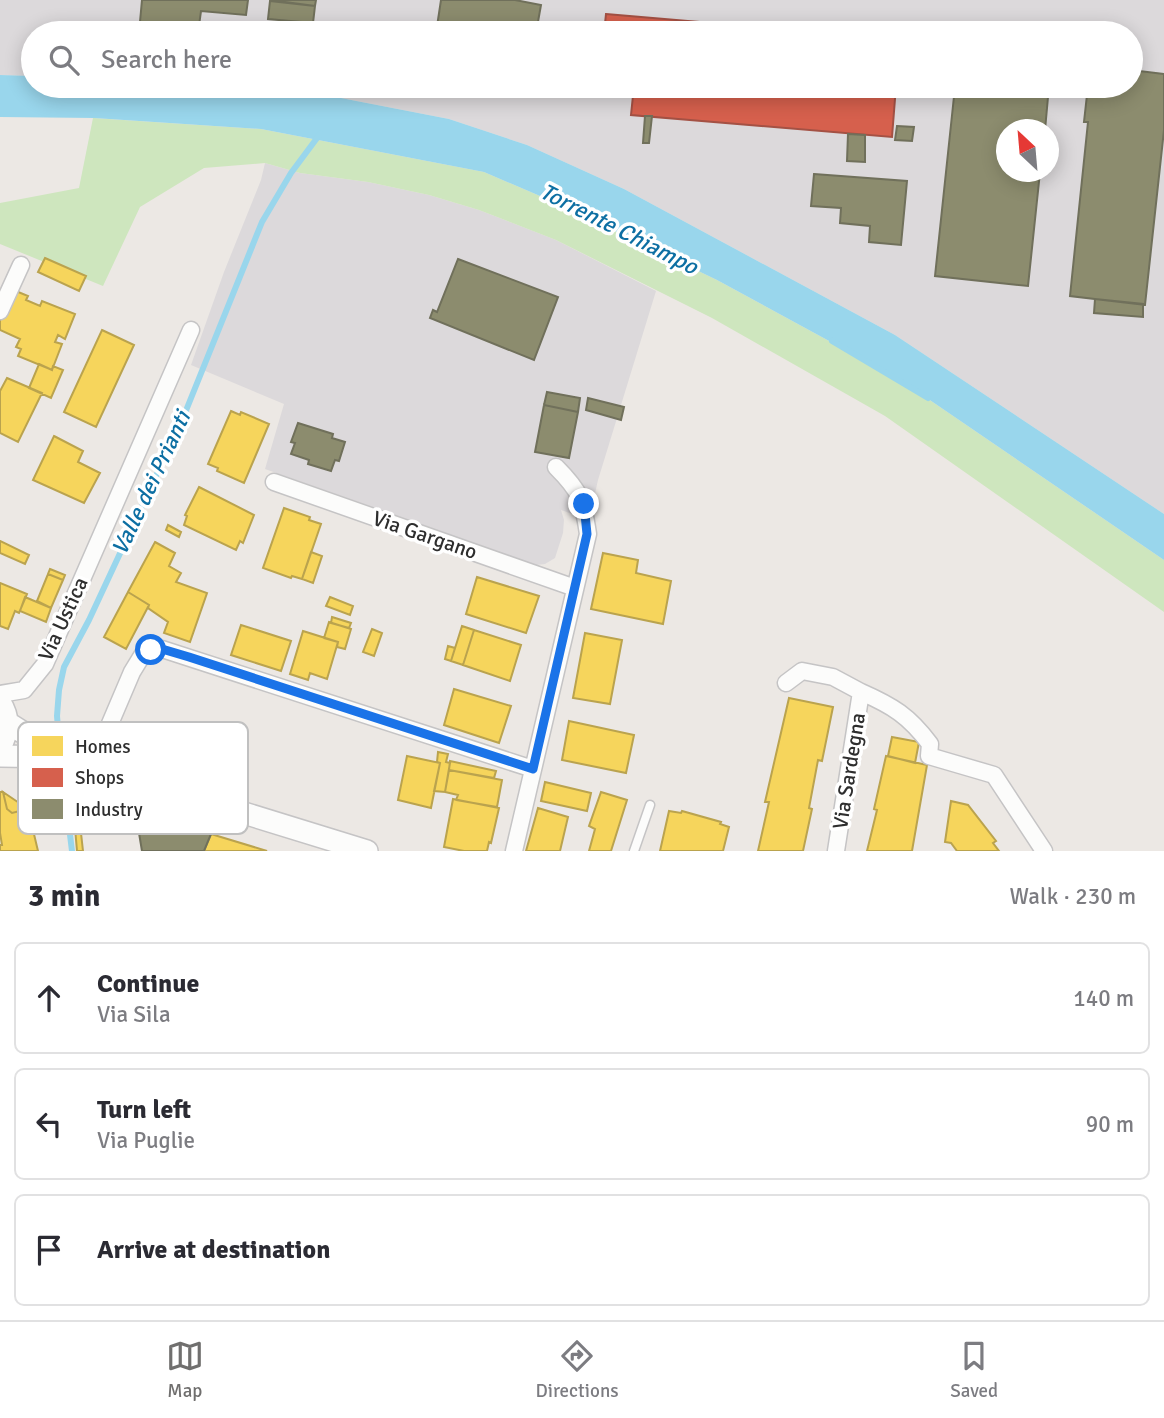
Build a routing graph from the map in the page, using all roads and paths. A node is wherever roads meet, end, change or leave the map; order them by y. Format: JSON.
{"nodes":[{"id":1,"x":21,"y":265,"type":"dead end"},
{"id":2,"x":0,"y":311,"type":"edge"},
{"id":3,"x":191,"y":330,"type":"dead end"},
{"id":4,"x":556,"y":467,"type":"dead end"},
{"id":5,"x":274,"y":482,"type":"dead end"},
{"id":6,"x":575,"y":588,"type":"junction"},
{"id":7,"x":786,"y":683,"type":"dead end"},
{"id":8,"x":862,"y":691,"type":"junction"},
{"id":9,"x":0,"y":694,"type":"edge"},
{"id":10,"x":0,"y":702,"type":"edge"},
{"id":11,"x":112,"y":722,"type":"edge"},
{"id":12,"x":8,"y":723,"type":"junction"},
{"id":13,"x":18,"y":729,"type":"edge"},
{"id":14,"x":0,"y":747,"type":"edge"},
{"id":15,"x":0,"y":756,"type":"edge"},
{"id":16,"x":18,"y":756,"type":"edge"},
{"id":17,"x":533,"y":769,"type":"junction"},
{"id":18,"x":650,"y":805,"type":"dead end"},
{"id":19,"x":248,"y":814,"type":"edge"},
{"id":20,"x":367,"y":851,"type":"edge"},
{"id":21,"x":514,"y":851,"type":"edge"},
{"id":22,"x":635,"y":851,"type":"edge"},
{"id":23,"x":836,"y":851,"type":"edge"},
{"id":24,"x":1044,"y":851,"type":"edge"}],
"edges":[{"from":1,"to":2,"type":"street"},
{"from":3,"to":9,"type":"street","name":"Via Ustica"},
{"from":4,"to":6,"type":"street"},
{"from":5,"to":6,"type":"street","name":"Via Gargano"},
{"from":6,"to":17,"type":"street"},
{"from":7,"to":8,"type":"street","name":"Via Sardegna"},
{"from":8,"to":23,"type":"street","name":"Via Sardegna"},
{"from":8,"to":24,"type":"street","name":"Via Sardegna"},
{"from":10,"to":12,"type":"main road"},
{"from":11,"to":17,"type":"street"},
{"from":12,"to":13,"type":"main road"},
{"from":12,"to":14,"type":"main road"},
{"from":15,"to":16,"type":"main road"},
{"from":17,"to":21,"type":"street"},
{"from":18,"to":22,"type":"lane"},
{"from":19,"to":20,"type":"main road"}]}
